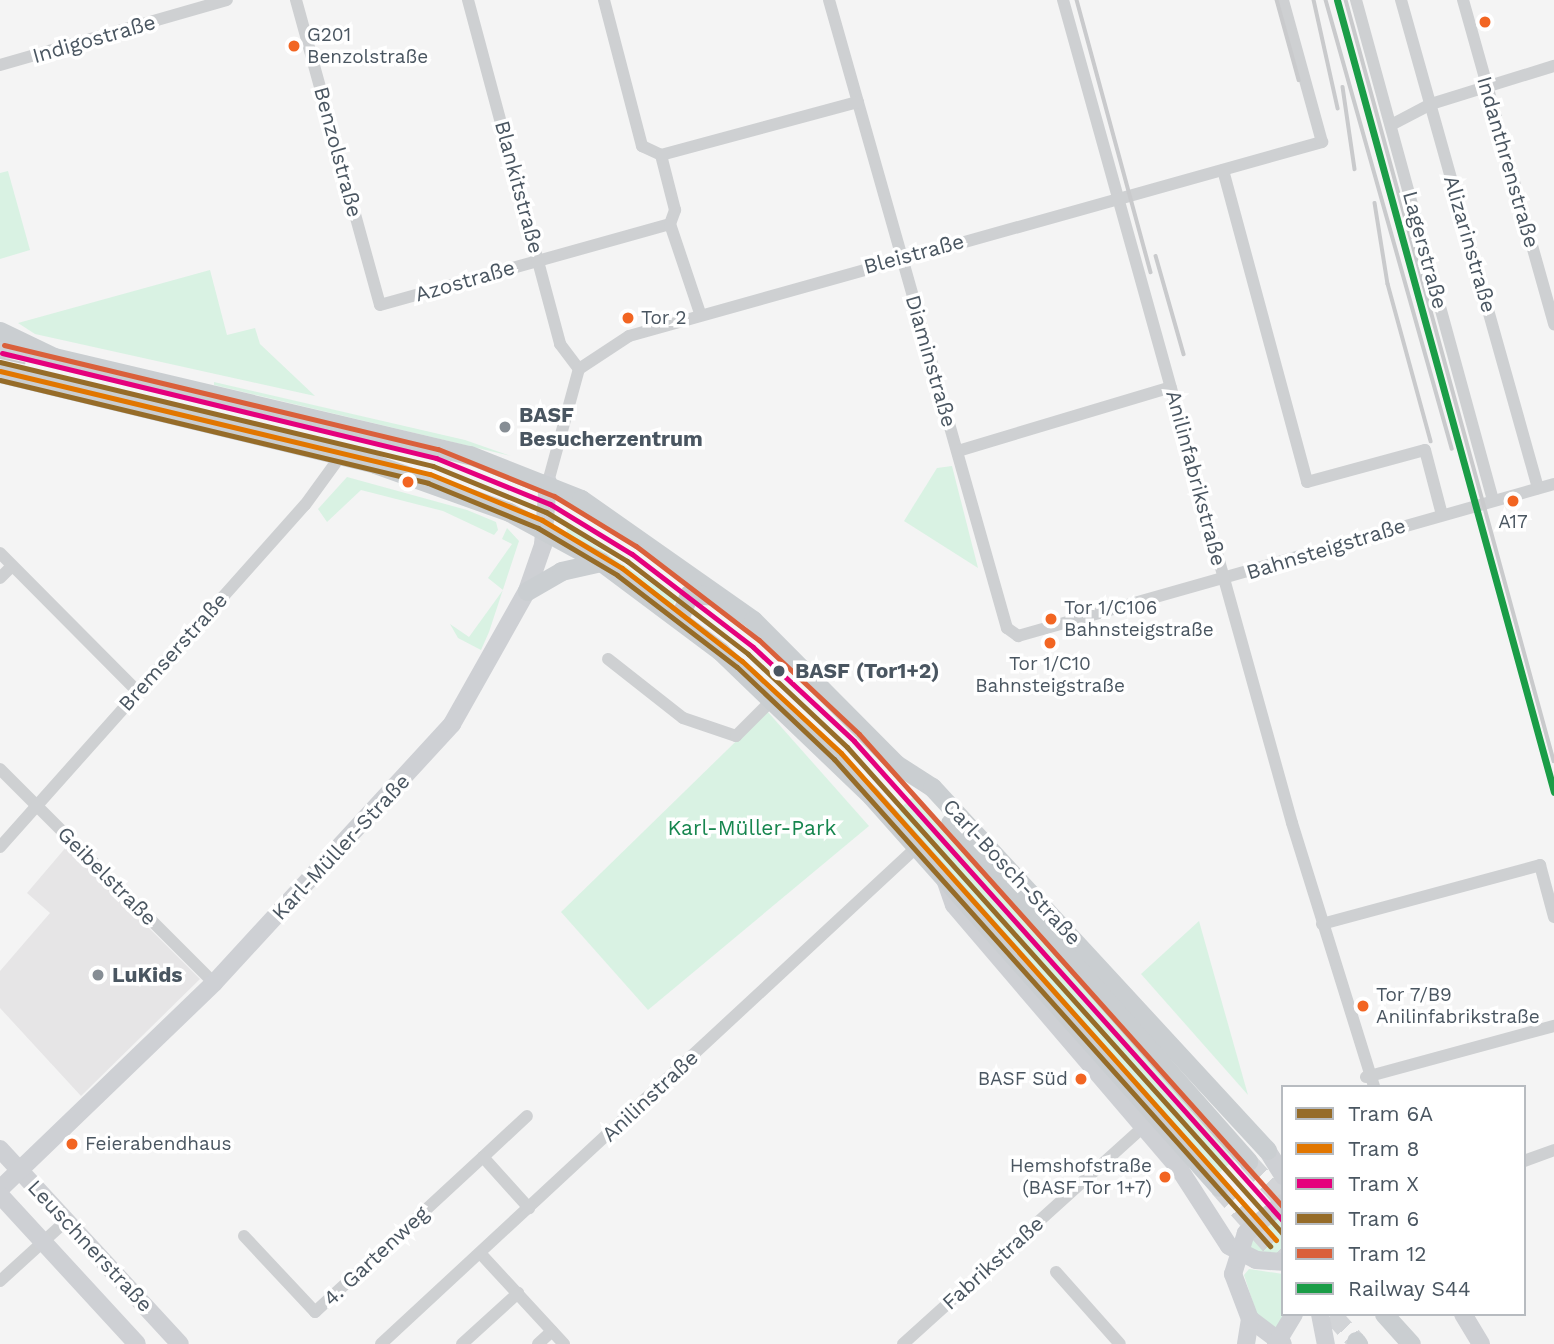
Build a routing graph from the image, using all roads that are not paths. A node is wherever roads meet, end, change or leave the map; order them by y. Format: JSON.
{"nodes":[{"id":1,"x":227,"y":0,"type":"edge"},
{"id":2,"x":296,"y":0,"type":"edge"},
{"id":3,"x":468,"y":0,"type":"edge"},
{"id":4,"x":604,"y":0,"type":"edge"},
{"id":5,"x":829,"y":0,"type":"edge"},
{"id":6,"x":1063,"y":0,"type":"edge"},
{"id":7,"x":1283,"y":0,"type":"edge"},
{"id":8,"x":1356,"y":0,"type":"edge"},
{"id":9,"x":1401,"y":0,"type":"edge"},
{"id":10,"x":1464,"y":0,"type":"edge"},
{"id":11,"x":0,"y":65,"type":"edge"},
{"id":12,"x":1554,"y":66,"type":"edge"},
{"id":13,"x":1486,"y":87,"type":"junction"},
{"id":14,"x":858,"y":102,"type":"junction"},
{"id":15,"x":1431,"y":104,"type":"junction"},
{"id":16,"x":1391,"y":125,"type":"junction"},
{"id":17,"x":661,"y":155,"type":"junction"},
{"id":18,"x":1223,"y":170,"type":"junction"},
{"id":19,"x":1119,"y":198,"type":"junction"},
{"id":20,"x":670,"y":224,"type":"junction"},
{"id":21,"x":901,"y":257,"type":"junction"},
{"id":22,"x":540,"y":260,"type":"junction"},
{"id":23,"x":380,"y":304,"type":"joint"},
{"id":24,"x":700,"y":313,"type":"junction"},
{"id":25,"x":1554,"y":324,"type":"edge"},
{"id":26,"x":0,"y":331,"type":"edge"},
{"id":27,"x":0,"y":349,"type":"edge"},
{"id":28,"x":30,"y":351,"type":"junction"},
{"id":29,"x":579,"y":369,"type":"junction"},
{"id":30,"x":0,"y":373,"type":"edge"},
{"id":31,"x":1171,"y":387,"type":"junction"},
{"id":32,"x":958,"y":451,"type":"junction"},
{"id":33,"x":342,"y":454,"type":"junction"},
{"id":34,"x":548,"y":482,"type":"junction"},
{"id":35,"x":1554,"y":484,"type":"edge"},
{"id":36,"x":1538,"y":488,"type":"junction"},
{"id":37,"x":1493,"y":500,"type":"junction"},
{"id":38,"x":1443,"y":515,"type":"junction"},
{"id":39,"x":545,"y":530,"type":"junction"},
{"id":40,"x":0,"y":553,"type":"edge"},
{"id":41,"x":601,"y":562,"type":"junction"},
{"id":42,"x":12,"y":566,"type":"junction"},
{"id":43,"x":0,"y":578,"type":"edge"},
{"id":44,"x":1223,"y":580,"type":"junction"},
{"id":45,"x":527,"y":591,"type":"junction"},
{"id":46,"x":725,"y":598,"type":"junction"},
{"id":47,"x":679,"y":619,"type":"junction"},
{"id":48,"x":1018,"y":636,"type":"joint"},
{"id":49,"x":608,"y":659,"type":"dead end"},
{"id":50,"x":138,"y":692,"type":"junction"},
{"id":51,"x":773,"y":699,"type":"junction"},
{"id":52,"x":897,"y":764,"type":"junction"},
{"id":53,"x":0,"y":769,"type":"edge"},
{"id":54,"x":37,"y":806,"type":"junction"},
{"id":55,"x":0,"y":847,"type":"edge"},
{"id":56,"x":918,"y":847,"type":"junction"},
{"id":57,"x":943,"y":876,"type":"junction"},
{"id":58,"x":1554,"y":917,"type":"edge"},
{"id":59,"x":1322,"y":924,"type":"junction"},
{"id":60,"x":214,"y":983,"type":"junction"},
{"id":61,"x":1554,"y":1026,"type":"edge"},
{"id":62,"x":1368,"y":1084,"type":"edge"},
{"id":63,"x":527,"y":1116,"type":"dead end"},
{"id":64,"x":1144,"y":1126,"type":"junction"},
{"id":65,"x":0,"y":1149,"type":"edge"},
{"id":66,"x":1554,"y":1150,"type":"edge"},
{"id":67,"x":1275,"y":1155,"type":"edge"},
{"id":68,"x":483,"y":1157,"type":"junction"},
{"id":69,"x":1526,"y":1160,"type":"edge"},
{"id":70,"x":1248,"y":1161,"type":"tunnel mouth"},
{"id":71,"x":20,"y":1171,"type":"junction"},
{"id":72,"x":1219,"y":1187,"type":"tunnel mouth"},
{"id":73,"x":0,"y":1189,"type":"edge"},
{"id":74,"x":0,"y":1195,"type":"edge"},
{"id":75,"x":1281,"y":1204,"type":"edge"},
{"id":76,"x":528,"y":1208,"type":"junction"},
{"id":77,"x":66,"y":1221,"type":"junction"},
{"id":78,"x":244,"y":1236,"type":"dead end"},
{"id":79,"x":43,"y":1242,"type":"junction"},
{"id":80,"x":1238,"y":1252,"type":"junction"},
{"id":81,"x":480,"y":1253,"type":"junction"},
{"id":82,"x":1281,"y":1262,"type":"edge"},
{"id":83,"x":1056,"y":1272,"type":"dead end"},
{"id":84,"x":0,"y":1281,"type":"edge"},
{"id":85,"x":517,"y":1293,"type":"junction"},
{"id":86,"x":1293,"y":1316,"type":"edge"},
{"id":87,"x":1320,"y":1316,"type":"edge"},
{"id":88,"x":1386,"y":1316,"type":"edge"},
{"id":89,"x":1464,"y":1316,"type":"edge"},
{"id":90,"x":1250,"y":1319,"type":"junction"},
{"id":91,"x":552,"y":1331,"type":"junction"},
{"id":92,"x":1279,"y":1343,"type":"edge"},
{"id":93,"x":137,"y":1344,"type":"edge"},
{"id":94,"x":180,"y":1344,"type":"edge"},
{"id":95,"x":381,"y":1344,"type":"edge"},
{"id":96,"x":462,"y":1344,"type":"edge"},
{"id":97,"x":538,"y":1344,"type":"edge"},
{"id":98,"x":564,"y":1344,"type":"edge"},
{"id":99,"x":904,"y":1344,"type":"edge"},
{"id":100,"x":1119,"y":1344,"type":"edge"},
{"id":101,"x":1246,"y":1344,"type":"edge"},
{"id":102,"x":1326,"y":1344,"type":"edge"},
{"id":103,"x":1411,"y":1344,"type":"edge"},
{"id":104,"x":1481,"y":1344,"type":"edge"}],
"edges":[{"from":1,"to":11,"type":"street","name":"Indigostraße"},
{"from":2,"to":23,"type":"street","name":"Benzolstraße"},
{"from":3,"to":22,"type":"street","name":"Blankitstraße"},
{"from":4,"to":17,"type":"street"},
{"from":5,"to":14,"type":"street","name":"Diaminstraße"},
{"from":6,"to":19,"type":"street","name":"Anilinfabrikstraße"},
{"from":7,"to":18,"type":"street","name":"Bleistraße"},
{"from":8,"to":16,"type":"street","name":"Lagerstraße"},
{"from":9,"to":15,"type":"street","name":"Alizarinstraße"},
{"from":10,"to":13,"type":"street","name":"Indanthrenstraße"},
{"from":12,"to":13,"type":"street"},
{"from":13,"to":15,"type":"street"},
{"from":13,"to":25,"type":"street","name":"Indanthrenstraße"},
{"from":14,"to":17,"type":"street"},
{"from":14,"to":21,"type":"street","name":"Diaminstraße"},
{"from":15,"to":16,"type":"street"},
{"from":15,"to":36,"type":"street","name":"Alizarinstraße"},
{"from":16,"to":37,"type":"street","name":"Lagerstraße"},
{"from":17,"to":20,"type":"street"},
{"from":18,"to":19,"type":"street","name":"Bleistraße"},
{"from":18,"to":38,"type":"street"},
{"from":19,"to":21,"type":"street","name":"Bleistraße"},
{"from":19,"to":31,"type":"street","name":"Anilinfabrikstraße"},
{"from":20,"to":22,"type":"street","name":"Azostraße"},
{"from":20,"to":24,"type":"street"},
{"from":21,"to":24,"type":"street","name":"Bleistraße"},
{"from":21,"to":32,"type":"street","name":"Diaminstraße"},
{"from":22,"to":23,"type":"street","name":"Azostraße"},
{"from":22,"to":29,"type":"street","name":"Blankitstraße"},
{"from":24,"to":29,"type":"street","name":"Bleistraße"},
{"from":26,"to":28,"type":"main road"},
{"from":27,"to":28,"type":"street","name":"Carl-Bosch-Straße"},
{"from":28,"to":34,"type":"main road","name":"Carl-Bosch-Straße"},
{"from":29,"to":34,"type":"street","name":"Karl-Müller-Straße"},
{"from":30,"to":33,"type":"main road"},
{"from":31,"to":32,"type":"street"},
{"from":31,"to":44,"type":"street","name":"Anilinfabrikstraße"},
{"from":32,"to":48,"type":"street","name":"Diaminstraße"},
{"from":33,"to":39,"type":"main road"},
{"from":33,"to":50,"type":"street","name":"Bremserstraße"},
{"from":34,"to":39,"type":"street","name":"Karl-Müller-Straße"},
{"from":34,"to":46,"type":"main road","name":"Carl-Bosch-Straße"},
{"from":35,"to":36,"type":"street","name":"Bahnsteigstraße"},
{"from":36,"to":37,"type":"street","name":"Bahnsteigstraße"},
{"from":37,"to":38,"type":"street","name":"Bahnsteigstraße"},
{"from":38,"to":44,"type":"street","name":"Bahnsteigstraße"},
{"from":39,"to":41,"type":"main road"},
{"from":39,"to":45,"type":"street","name":"Karl-Müller-Straße"},
{"from":40,"to":42,"type":"street"},
{"from":41,"to":45,"type":"main road"},
{"from":41,"to":47,"type":"main road"},
{"from":42,"to":43,"type":"street"},
{"from":42,"to":50,"type":"street"},
{"from":44,"to":48,"type":"street","name":"Bahnsteigstraße"},
{"from":44,"to":59,"type":"street","name":"Anilinfabrikstraße"},
{"from":45,"to":60,"type":"street","name":"Karl-Müller-Straße"},
{"from":46,"to":47,"type":"main road"},
{"from":46,"to":52,"type":"main road","name":"Carl-Bosch-Straße"},
{"from":47,"to":51,"type":"main road"},
{"from":49,"to":51,"type":"street"},
{"from":50,"to":54,"type":"street","name":"Bremserstraße"},
{"from":51,"to":56,"type":"main road"},
{"from":52,"to":67,"type":"main road","name":"Carl-Bosch-Straße"},
{"from":52,"to":70,"type":"main road"},
{"from":53,"to":54,"type":"street","name":"Geibelstraße"},
{"from":54,"to":55,"type":"street","name":"Bremserstraße"},
{"from":54,"to":60,"type":"street","name":"Geibelstraße"},
{"from":56,"to":57,"type":"main road"},
{"from":56,"to":76,"type":"street","name":"Anilinstraße"},
{"from":57,"to":64,"type":"street"},
{"from":57,"to":72,"type":"main road"},
{"from":58,"to":59,"type":"street"},
{"from":59,"to":62,"type":"street","name":"Anilinfabrikstraße"},
{"from":60,"to":71,"type":"street","name":"Karl-Müller-Straße"},
{"from":61,"to":62,"type":"street"},
{"from":63,"to":68,"type":"street","name":"4. Gartenweg"},
{"from":64,"to":80,"type":"street"},
{"from":64,"to":99,"type":"street","name":"Fabrikstraße"},
{"from":65,"to":71,"type":"street","name":"Leuschnerstraße"},
{"from":66,"to":69,"type":"street"},
{"from":68,"to":76,"type":"street"},
{"from":68,"to":78,"type":"street","name":"4. Gartenweg"},
{"from":71,"to":73,"type":"street","name":"Karl-Müller-Straße"},
{"from":71,"to":77,"type":"street","name":"Leuschnerstraße"},
{"from":74,"to":79,"type":"street","name":"Leuschnerstraße"},
{"from":75,"to":80,"type":"street"},
{"from":76,"to":81,"type":"street","name":"Anilinstraße"},
{"from":77,"to":79,"type":"street"},
{"from":77,"to":94,"type":"street","name":"Leuschnerstraße"},
{"from":79,"to":84,"type":"street"},
{"from":79,"to":93,"type":"street","name":"Leuschnerstraße"},
{"from":80,"to":82,"type":"street"},
{"from":80,"to":90,"type":"street"},
{"from":81,"to":85,"type":"street"},
{"from":81,"to":95,"type":"street","name":"Anilinstraße"},
{"from":83,"to":100,"type":"street"},
{"from":85,"to":91,"type":"street"},
{"from":85,"to":96,"type":"street"},
{"from":86,"to":92,"type":"street"},
{"from":87,"to":102,"type":"street"},
{"from":88,"to":103,"type":"main road"},
{"from":89,"to":104,"type":"street"},
{"from":90,"to":92,"type":"street"},
{"from":90,"to":101,"type":"street"},
{"from":91,"to":97,"type":"street"},
{"from":91,"to":98,"type":"street"}]}
